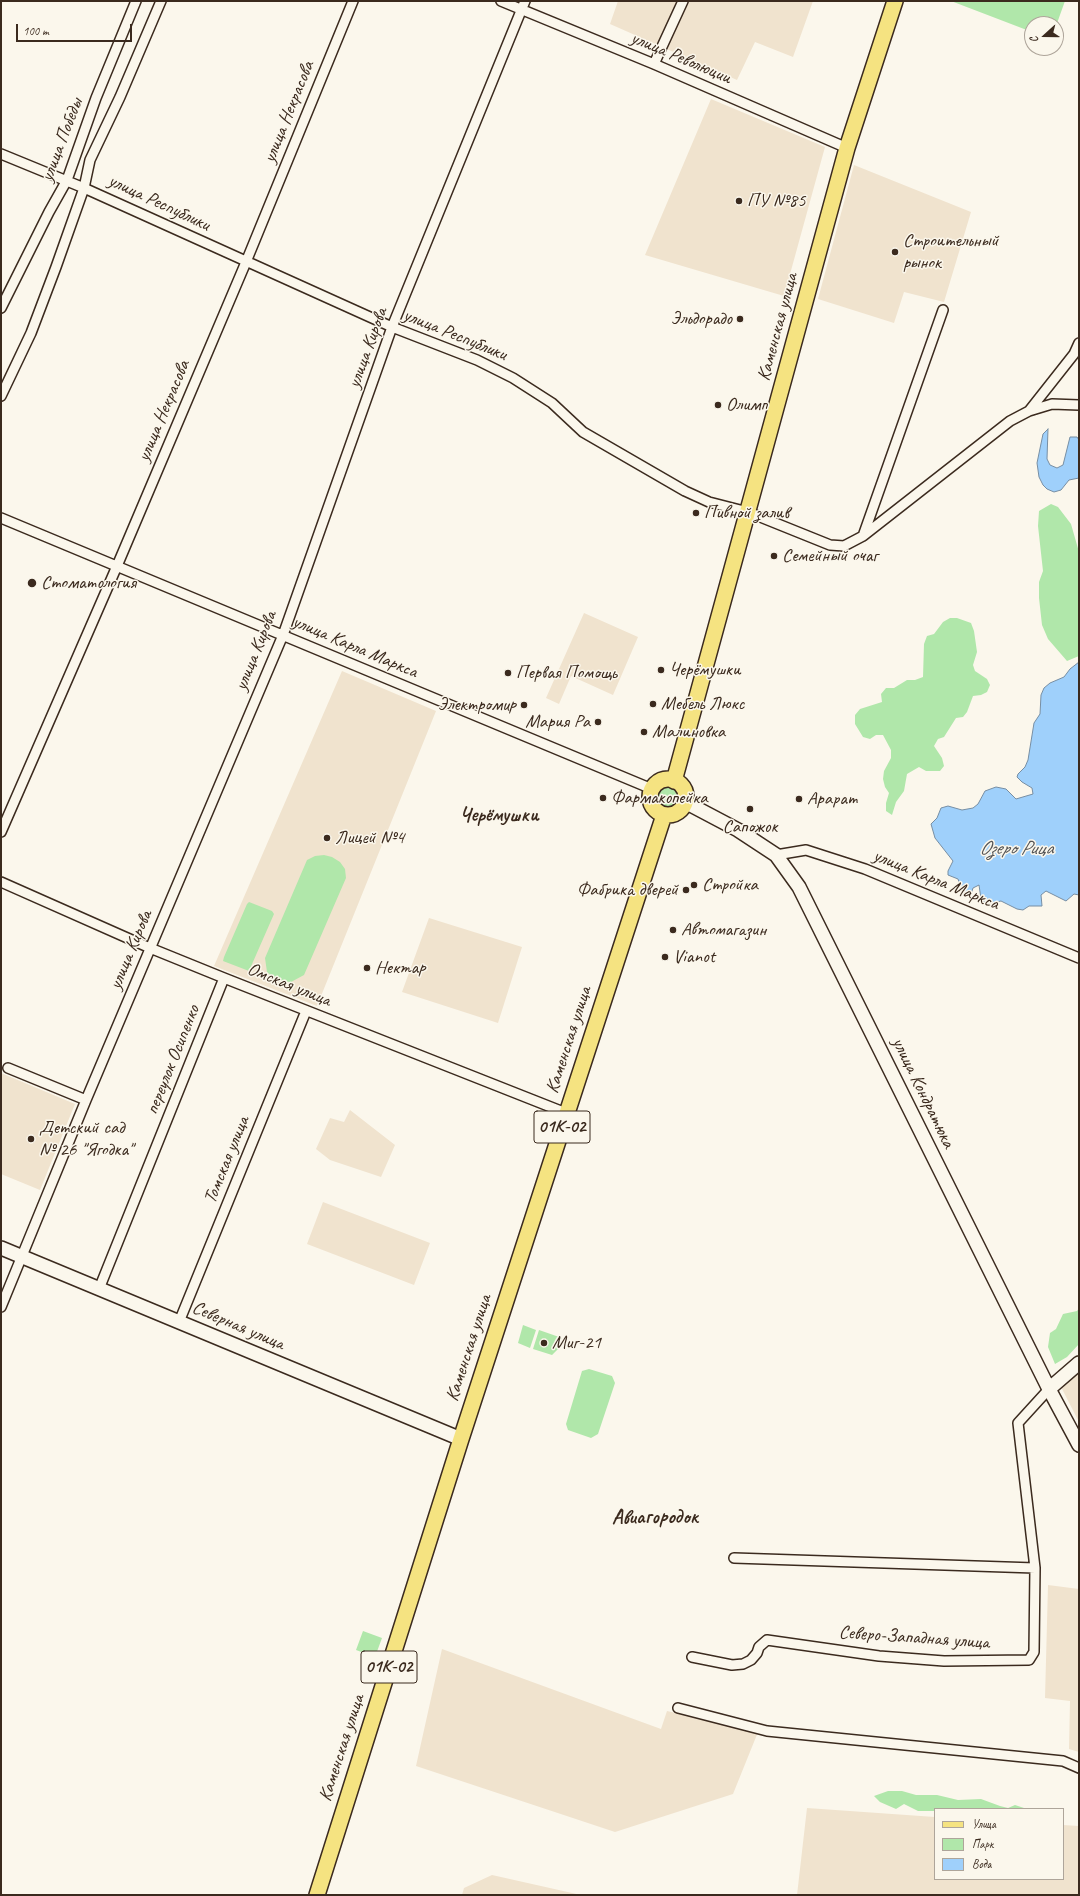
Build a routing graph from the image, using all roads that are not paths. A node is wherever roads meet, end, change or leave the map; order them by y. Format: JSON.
{"nodes":[{"id":1,"x":136,"y":1,"type":"edge"},
{"id":2,"x":161,"y":1,"type":"edge"},
{"id":3,"x":353,"y":1,"type":"edge"},
{"id":4,"x":501,"y":1,"type":"edge"},
{"id":5,"x":682,"y":1,"type":"edge"},
{"id":6,"x":895,"y":1,"type":"edge"},
{"id":7,"x":523,"y":5,"type":"edge"},
{"id":8,"x":654,"y":64,"type":"junction"},
{"id":9,"x":847,"y":148,"type":"junction"},
{"id":10,"x":1,"y":154,"type":"edge"},
{"id":11,"x":68,"y":180,"type":"junction"},
{"id":12,"x":84,"y":188,"type":"junction"},
{"id":13,"x":246,"y":262,"type":"junction"},
{"id":14,"x":1,"y":308,"type":"edge"},
{"id":15,"x":943,"y":310,"type":"dead end"},
{"id":16,"x":392,"y":327,"type":"junction"},
{"id":17,"x":1079,"y":343,"type":"edge"},
{"id":18,"x":1,"y":396,"type":"edge"},
{"id":19,"x":1079,"y":405,"type":"edge"},
{"id":20,"x":1029,"y":411,"type":"junction"},
{"id":21,"x":748,"y":512,"type":"junction"},
{"id":22,"x":1,"y":518,"type":"edge"},
{"id":23,"x":863,"y":536,"type":"junction"},
{"id":24,"x":117,"y":566,"type":"junction"},
{"id":25,"x":283,"y":635,"type":"junction"},
{"id":26,"x":674,"y":780,"type":"junction"},
{"id":27,"x":652,"y":789,"type":"junction"},
{"id":28,"x":685,"y":802,"type":"junction"},
{"id":29,"x":664,"y":815,"type":"junction"},
{"id":30,"x":1,"y":832,"type":"edge"},
{"id":31,"x":776,"y":854,"type":"junction"},
{"id":32,"x":1,"y":882,"type":"edge"},
{"id":33,"x":150,"y":948,"type":"junction"},
{"id":34,"x":1079,"y":958,"type":"edge"},
{"id":35,"x":224,"y":978,"type":"junction"},
{"id":36,"x":306,"y":1011,"type":"junction"},
{"id":37,"x":8,"y":1068,"type":"dead end"},
{"id":38,"x":86,"y":1100,"type":"junction"},
{"id":39,"x":566,"y":1113,"type":"junction"},
{"id":40,"x":1,"y":1248,"type":"edge"},
{"id":41,"x":22,"y":1257,"type":"junction"},
{"id":42,"x":99,"y":1289,"type":"junction"},
{"id":43,"x":1,"y":1307,"type":"edge"},
{"id":44,"x":179,"y":1322,"type":"junction"},
{"id":45,"x":1079,"y":1363,"type":"edge"},
{"id":46,"x":1049,"y":1389,"type":"junction"},
{"id":47,"x":461,"y":1439,"type":"junction"},
{"id":48,"x":1079,"y":1445,"type":"edge"},
{"id":49,"x":734,"y":1558,"type":"dead end"},
{"id":50,"x":1035,"y":1568,"type":"junction"},
{"id":51,"x":692,"y":1657,"type":"dead end"},
{"id":52,"x":678,"y":1708,"type":"dead end"},
{"id":53,"x":1079,"y":1768,"type":"edge"},
{"id":54,"x":317,"y":1895,"type":"edge"}],
"edges":[{"from":1,"to":11,"type":"street","name":"улица Победы"},
{"from":2,"to":12,"type":"street"},
{"from":3,"to":13,"type":"street","name":"улица Некрасова"},
{"from":4,"to":7,"type":"street","name":"улица Революции"},
{"from":5,"to":8,"type":"street"},
{"from":6,"to":9,"type":"main road","name":"Каменская улица"},
{"from":7,"to":8,"type":"street","name":"улица Революции"},
{"from":7,"to":16,"type":"street","name":"улица Кирова"},
{"from":8,"to":9,"type":"street","name":"улица Революции"},
{"from":9,"to":21,"type":"main road","name":"Каменская улица"},
{"from":10,"to":11,"type":"street","name":"улица Республики"},
{"from":11,"to":12,"type":"street","name":"улица Республики"},
{"from":11,"to":14,"type":"street","name":"улица Победы"},
{"from":12,"to":13,"type":"street","name":"улица Республики"},
{"from":12,"to":18,"type":"street"},
{"from":13,"to":16,"type":"street","name":"улица Республики"},
{"from":13,"to":24,"type":"street","name":"улица Некрасова"},
{"from":15,"to":23,"type":"street"},
{"from":16,"to":21,"type":"street","name":"улица Республики"},
{"from":16,"to":25,"type":"street","name":"улица Кирова"},
{"from":17,"to":20,"type":"street"},
{"from":19,"to":20,"type":"street"},
{"from":20,"to":23,"type":"street","name":"улица Республики"},
{"from":21,"to":23,"type":"street","name":"улица Республики"},
{"from":21,"to":26,"type":"main road","name":"Каменская улица"},
{"from":22,"to":24,"type":"street","name":"улица Карла Маркса"},
{"from":24,"to":25,"type":"street","name":"улица Карла Маркса"},
{"from":24,"to":30,"type":"street","name":"улица Некрасова"},
{"from":25,"to":27,"type":"street","name":"улица Карла Маркса"},
{"from":25,"to":33,"type":"street","name":"улица Кирова"},
{"from":26,"to":27,"type":"main road"},
{"from":26,"to":28,"type":"main road"},
{"from":27,"to":29,"type":"main road"},
{"from":28,"to":29,"type":"main road"},
{"from":28,"to":31,"type":"main road","name":"улица Кондратюка"},
{"from":29,"to":39,"type":"main road","name":"Каменская улица","number":"01К-02"},
{"from":31,"to":34,"type":"street","name":"улица Карла Маркса"},
{"from":31,"to":46,"type":"main road","name":"улица Кондратюка"},
{"from":32,"to":33,"type":"street","name":"Омская улица"},
{"from":33,"to":35,"type":"street","name":"Омская улица"},
{"from":33,"to":38,"type":"street","name":"улица Кирова"},
{"from":35,"to":36,"type":"street","name":"Омская улица"},
{"from":35,"to":42,"type":"street","name":"переулок Осипенко"},
{"from":36,"to":39,"type":"street","name":"Омская улица"},
{"from":36,"to":44,"type":"street","name":"Томская улица"},
{"from":37,"to":38,"type":"street"},
{"from":38,"to":41,"type":"street","name":"улица Кирова"},
{"from":39,"to":47,"type":"main road","name":"Каменская улица","number":"01К-02"},
{"from":40,"to":41,"type":"main road","name":"Северная улица"},
{"from":41,"to":42,"type":"main road","name":"Северная улица"},
{"from":41,"to":43,"type":"street","name":"улица Кирова"},
{"from":42,"to":44,"type":"main road","name":"Северная улица"},
{"from":44,"to":47,"type":"main road","name":"Северная улица"},
{"from":45,"to":46,"type":"main road"},
{"from":46,"to":48,"type":"main road","name":"улица Кондратюка"},
{"from":46,"to":50,"type":"street","name":"Северо-Западная улица"},
{"from":47,"to":54,"type":"main road","name":"Каменская улица","number":"01К-02"},
{"from":49,"to":50,"type":"street"},
{"from":50,"to":51,"type":"street","name":"Северо-Западная улица"},
{"from":52,"to":53,"type":"street"}]}
